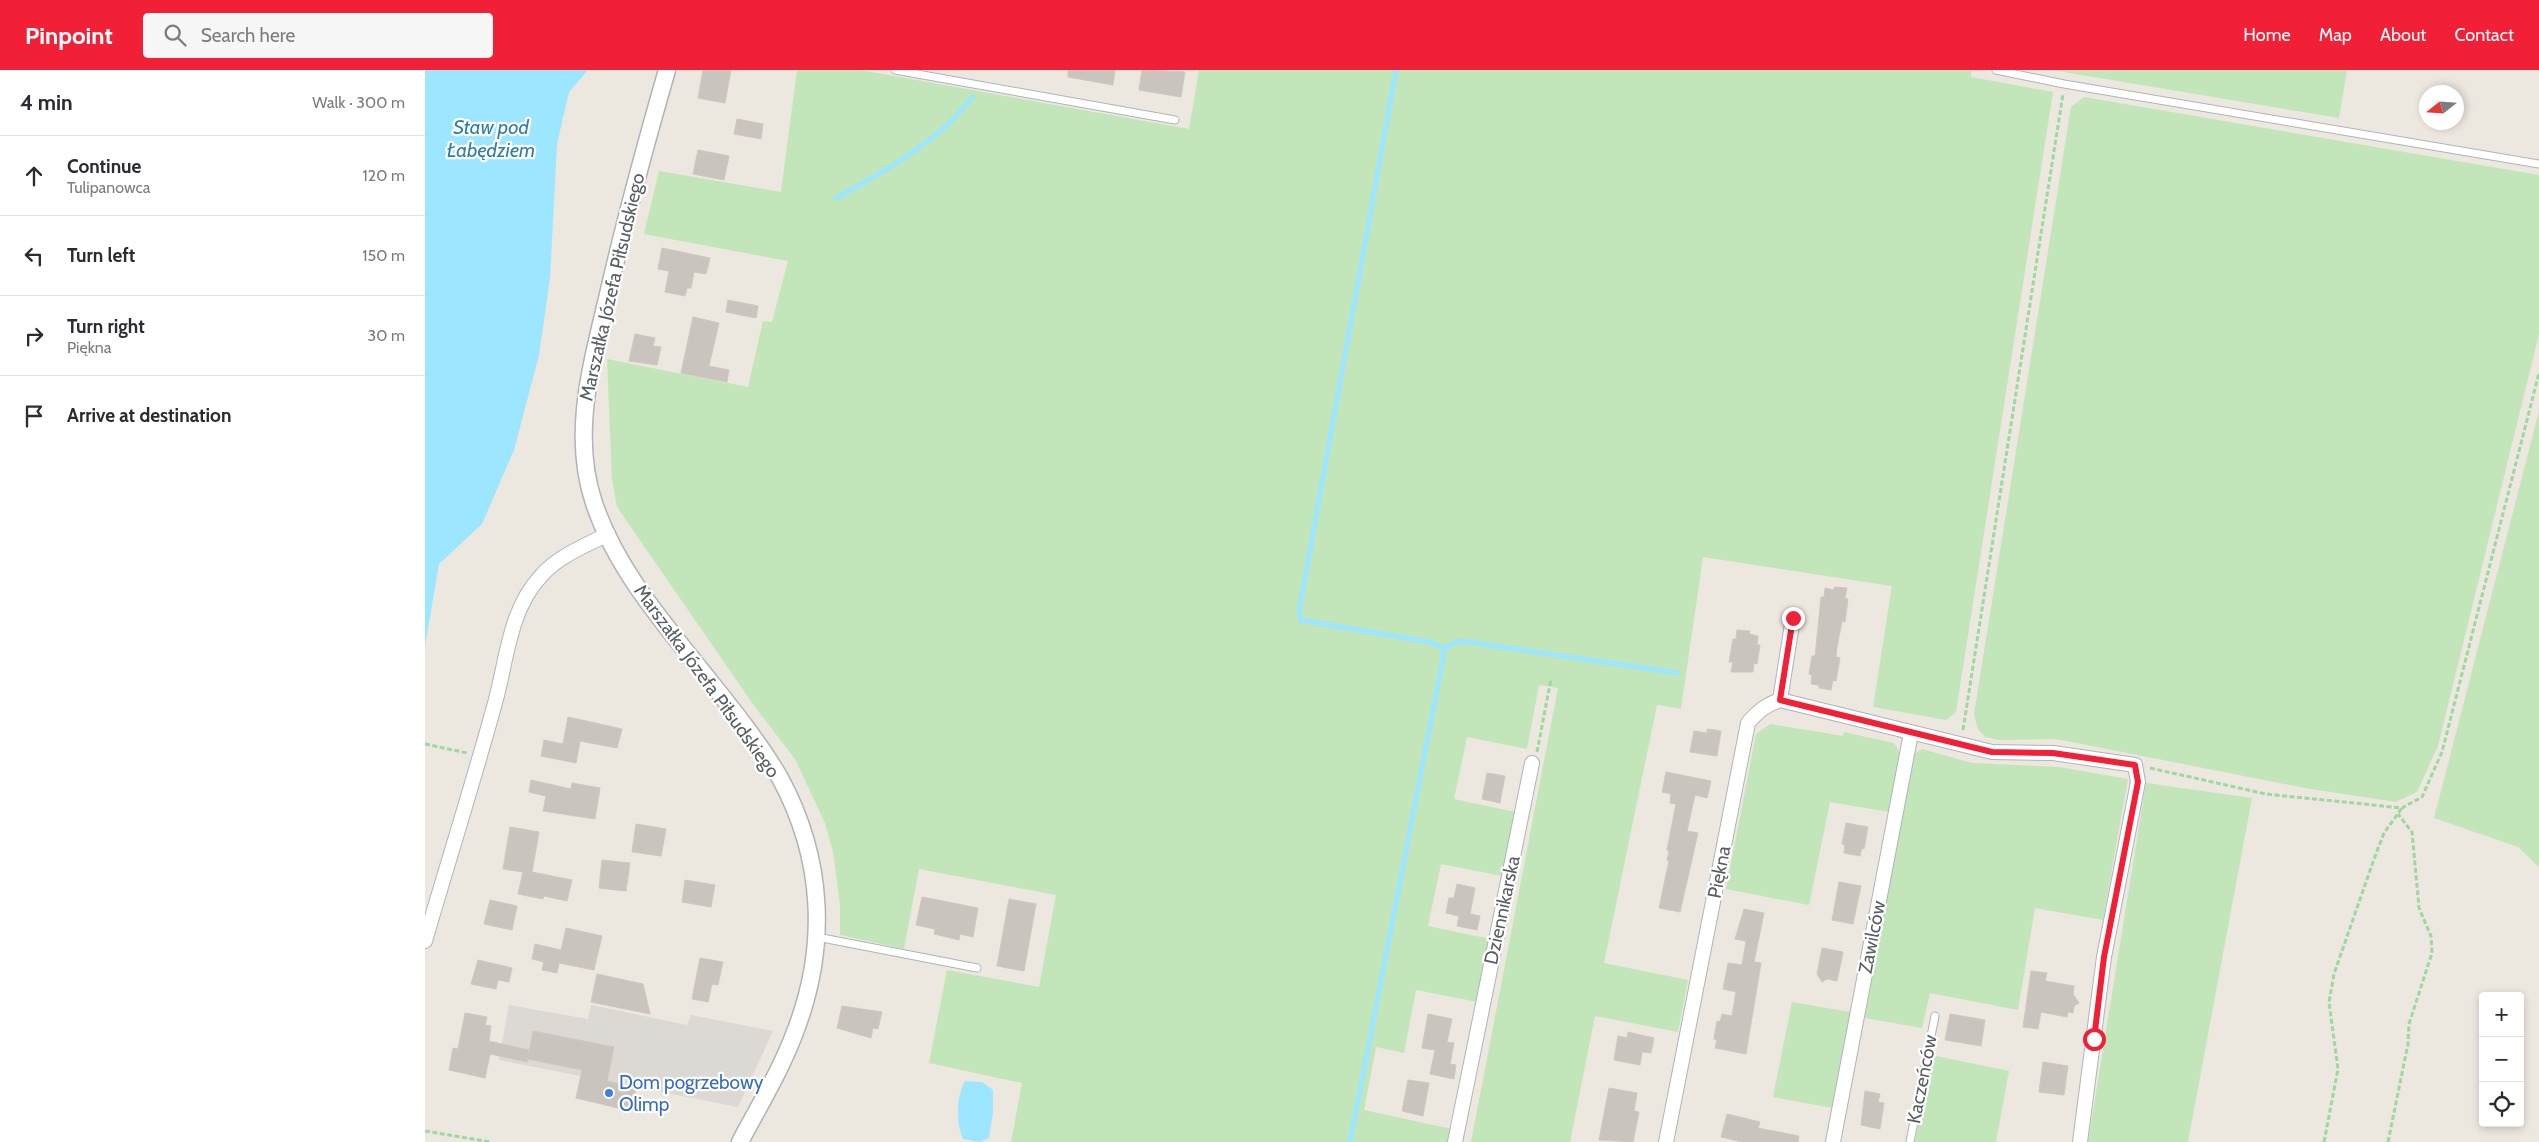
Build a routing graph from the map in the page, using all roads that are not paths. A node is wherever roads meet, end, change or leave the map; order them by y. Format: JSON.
{"nodes":[{"id":1,"x":667,"y":70,"type":"edge"},
{"id":2,"x":895,"y":70,"type":"edge"},
{"id":3,"x":1996,"y":70,"type":"edge"},
{"id":4,"x":1175,"y":120,"type":"dead end"},
{"id":5,"x":2539,"y":164,"type":"edge"},
{"id":6,"x":608,"y":534,"type":"junction"},
{"id":7,"x":1793,"y":618,"type":"dead end"},
{"id":8,"x":1780,"y":700,"type":"junction"},
{"id":9,"x":1911,"y":733,"type":"junction"},
{"id":10,"x":1532,"y":763,"type":"road end"},
{"id":11,"x":816,"y":937,"type":"junction"},
{"id":12,"x":425,"y":941,"type":"edge"},
{"id":13,"x":977,"y":968,"type":"dead end"},
{"id":14,"x":1935,"y":1016,"type":"dead end"},
{"id":15,"x":740,"y":1142,"type":"edge"},
{"id":16,"x":1455,"y":1142,"type":"edge"},
{"id":17,"x":1666,"y":1142,"type":"edge"},
{"id":18,"x":1833,"y":1142,"type":"edge"},
{"id":19,"x":1910,"y":1142,"type":"edge"},
{"id":20,"x":2080,"y":1142,"type":"edge"}],
"edges":[{"from":1,"to":6,"type":"street","name":"Marszałka Józefa Piłsudskiego"},
{"from":2,"to":4,"type":"lane"},
{"from":3,"to":5,"type":"lane"},
{"from":6,"to":11,"type":"street","name":"Marszałka Józefa Piłsudskiego"},
{"from":6,"to":12,"type":"street"},
{"from":7,"to":8,"type":"street"},
{"from":8,"to":9,"type":"street"},
{"from":8,"to":17,"type":"street","name":"Piękna"},
{"from":9,"to":18,"type":"street","name":"Zawilców"},
{"from":9,"to":20,"type":"street"},
{"from":10,"to":16,"type":"street","name":"Dziennikarska"},
{"from":11,"to":13,"type":"lane"},
{"from":11,"to":15,"type":"street","name":"Marszałka Józefa Piłsudskiego"},
{"from":14,"to":19,"type":"lane","name":"Kaczeńców"}]}
